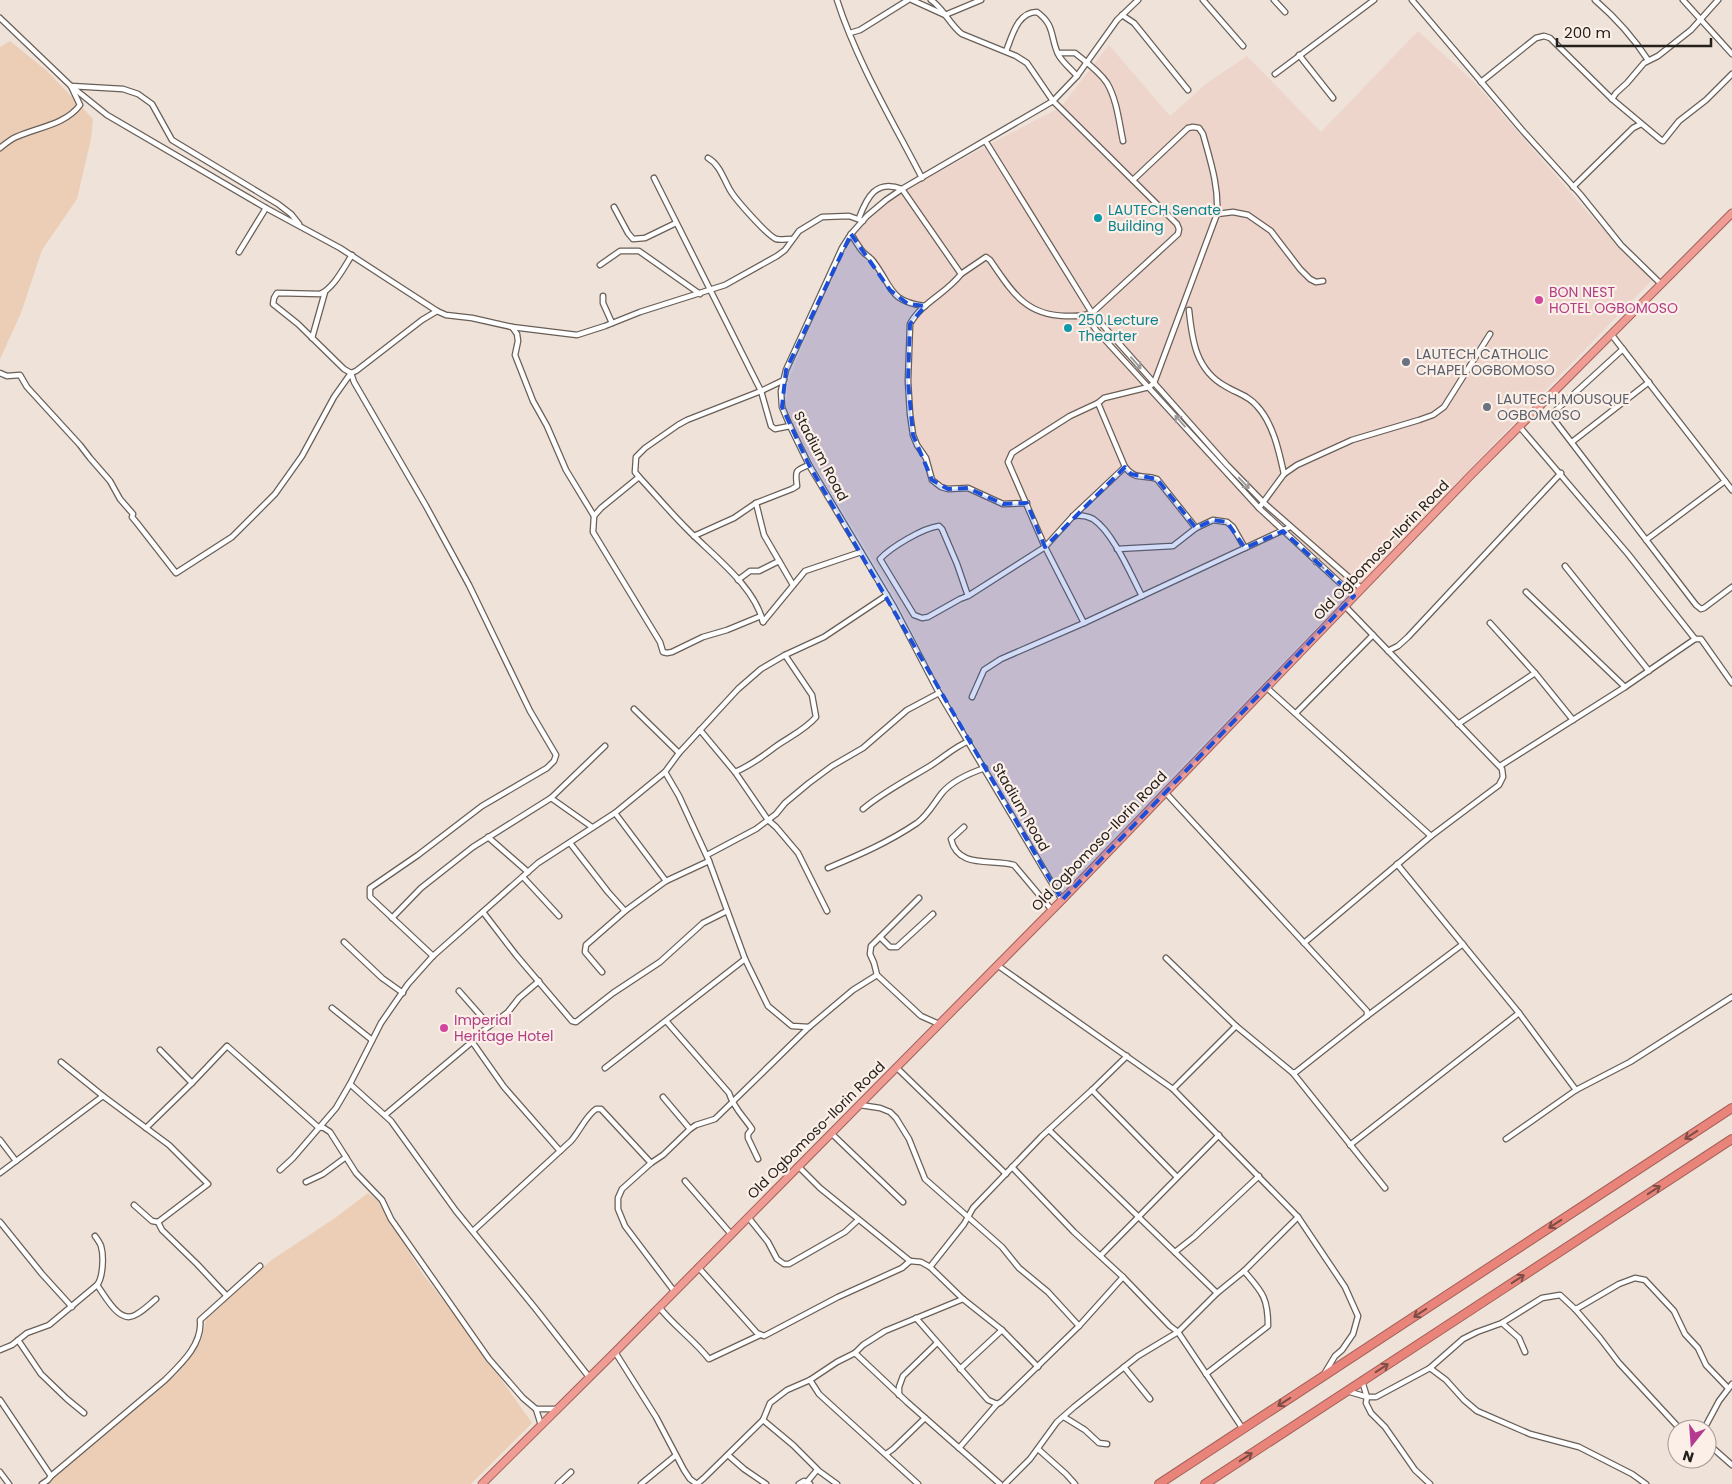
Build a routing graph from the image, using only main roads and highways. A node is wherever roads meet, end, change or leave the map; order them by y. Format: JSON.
{"nodes":[{"id":1,"x":1732,"y":213,"type":"edge"},
{"id":2,"x":1732,"y":1108,"type":"edge"},
{"id":3,"x":1732,"y":1139,"type":"edge"},
{"id":4,"x":482,"y":1484,"type":"edge"},
{"id":5,"x":1159,"y":1484,"type":"edge"},
{"id":6,"x":1206,"y":1484,"type":"edge"}],
"edges":[{"from":1,"to":4,"type":"highway","name":"Old Ogbomoso-Ilorin Road"},
{"from":2,"to":5,"type":"highway","one_way":true},
{"from":6,"to":3,"type":"highway","one_way":true}]}
